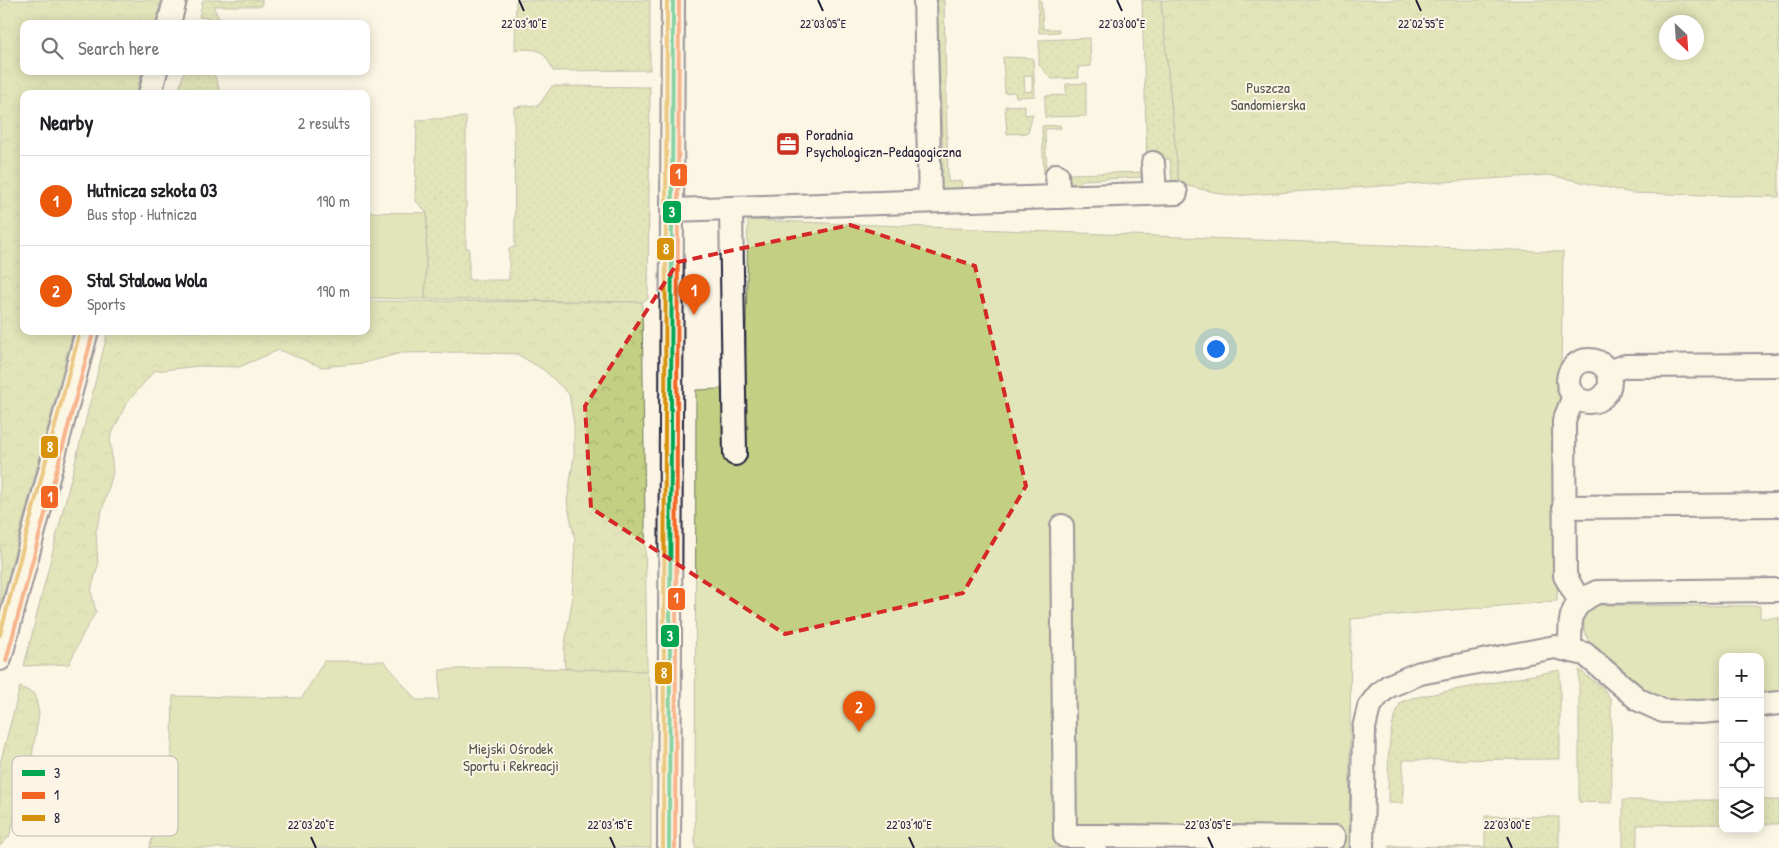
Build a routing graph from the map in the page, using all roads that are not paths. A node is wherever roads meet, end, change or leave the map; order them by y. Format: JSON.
{"nodes":[{"id":1,"x":175,"y":0,"type":"edge"},
{"id":2,"x":673,"y":0,"type":"edge"},
{"id":3,"x":925,"y":0,"type":"edge"},
{"id":4,"x":170,"y":20,"type":"edge"},
{"id":5,"x":155,"y":75,"type":"edge"},
{"id":6,"x":151,"y":90,"type":"edge"},
{"id":7,"x":1153,"y":163,"type":"dead end"},
{"id":8,"x":930,"y":202,"type":"junction"},
{"id":9,"x":672,"y":210,"type":"junction"},
{"id":10,"x":731,"y":210,"type":"junction"},
{"id":11,"x":86,"y":335,"type":"edge"},
{"id":12,"x":1779,"y":365,"type":"edge"},
{"id":13,"x":1608,"y":372,"type":"junction"},
{"id":14,"x":1574,"y":396,"type":"junction"},
{"id":15,"x":735,"y":454,"type":"dead end"},
{"id":16,"x":1779,"y":504,"type":"edge"},
{"id":17,"x":1564,"y":507,"type":"junction"},
{"id":18,"x":1062,"y":526,"type":"dead end"},
{"id":19,"x":1779,"y":590,"type":"edge"},
{"id":20,"x":1579,"y":600,"type":"junction"},
{"id":21,"x":1570,"y":650,"type":"junction"},
{"id":22,"x":0,"y":659,"type":"edge"},
{"id":23,"x":1779,"y":703,"type":"edge"},
{"id":24,"x":1764,"y":705,"type":"edge"},
{"id":25,"x":1719,"y":710,"type":"edge"},
{"id":26,"x":1334,"y":838,"type":"dead end"},
{"id":27,"x":1095,"y":842,"type":"edge"},
{"id":28,"x":669,"y":848,"type":"edge"},
{"id":29,"x":1362,"y":848,"type":"edge"}],
"edges":[{"from":1,"to":4,"type":"street"},
{"from":2,"to":9,"type":"street"},
{"from":3,"to":8,"type":"street"},
{"from":5,"to":6,"type":"street"},
{"from":7,"to":8,"type":"street"},
{"from":8,"to":10,"type":"street"},
{"from":9,"to":10,"type":"street"},
{"from":9,"to":28,"type":"street"},
{"from":10,"to":15,"type":"street"},
{"from":11,"to":22,"type":"street"},
{"from":12,"to":13,"type":"street"},
{"from":13,"to":14,"type":"street"},
{"from":13,"to":14,"type":"street"},
{"from":14,"to":17,"type":"street"},
{"from":16,"to":17,"type":"street"},
{"from":17,"to":20,"type":"street"},
{"from":18,"to":27,"type":"street"},
{"from":19,"to":20,"type":"street"},
{"from":20,"to":21,"type":"street"},
{"from":21,"to":25,"type":"street"},
{"from":21,"to":29,"type":"street"},
{"from":23,"to":24,"type":"street"},
{"from":26,"to":27,"type":"street"}]}
